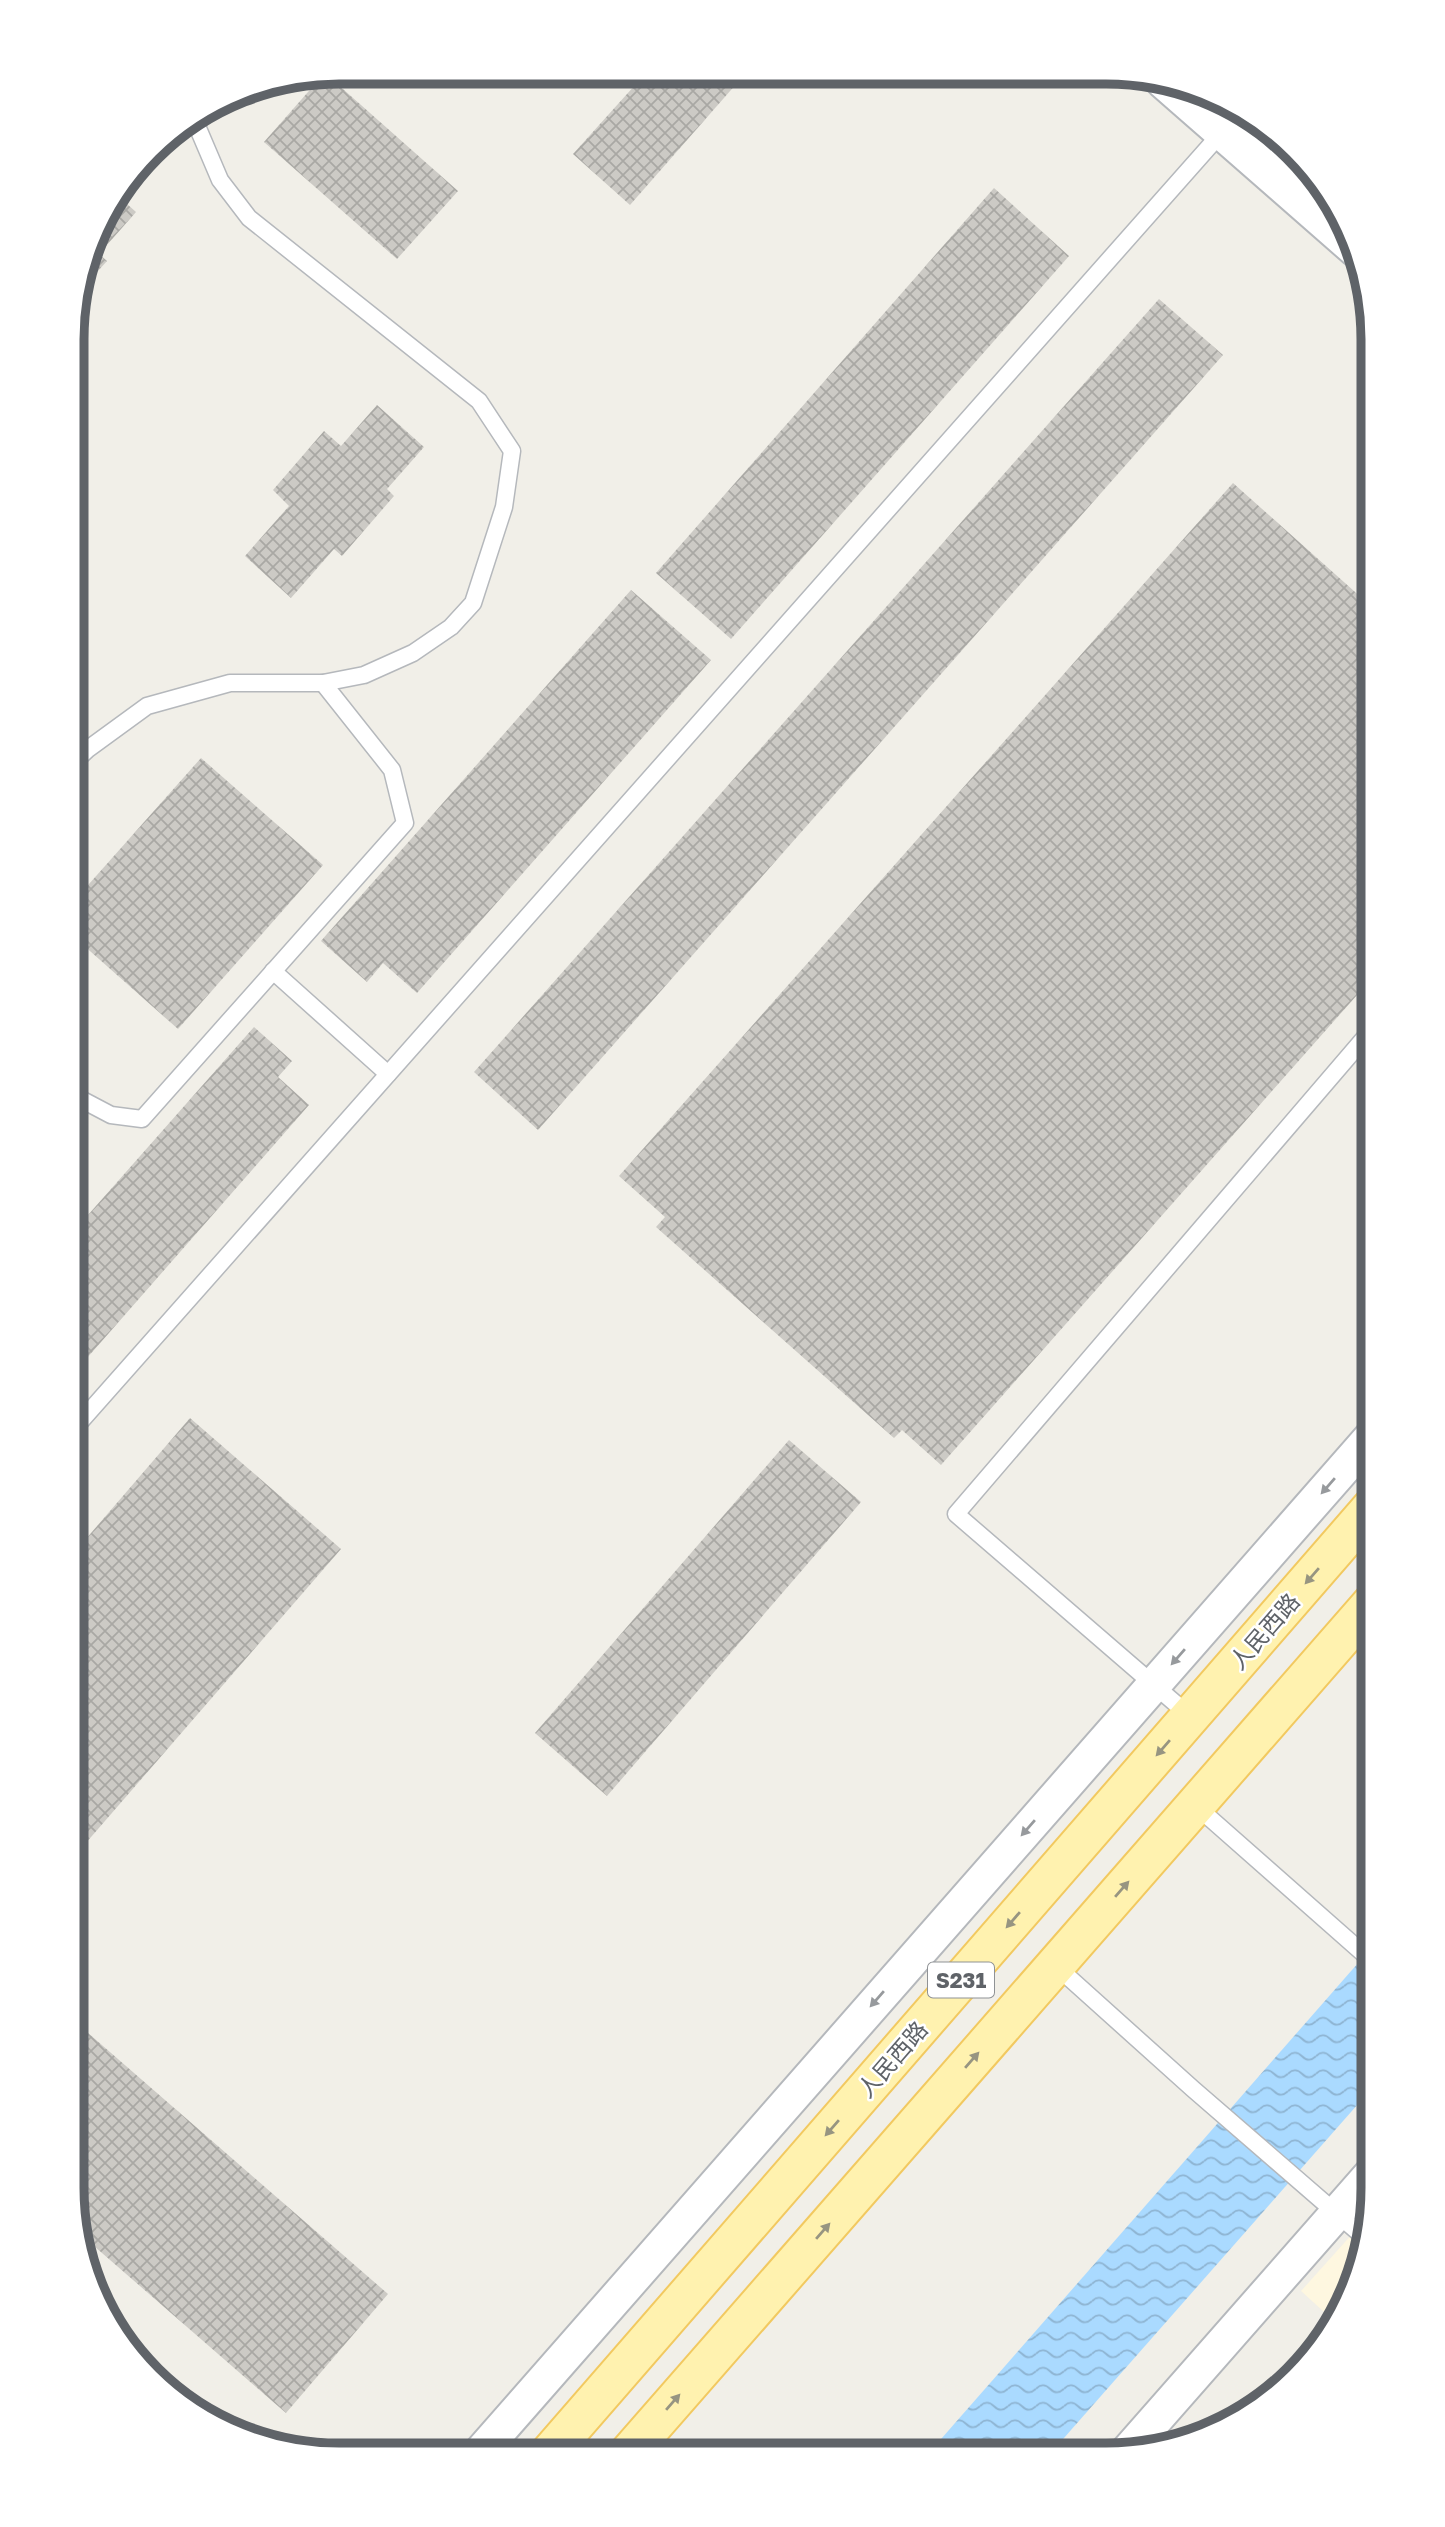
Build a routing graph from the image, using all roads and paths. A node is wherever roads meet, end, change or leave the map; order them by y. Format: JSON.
{"nodes":[{"id":1,"x":1185,"y":97,"type":"edge"},
{"id":2,"x":198,"y":127,"type":"edge"},
{"id":3,"x":1223,"y":131,"type":"junction"},
{"id":4,"x":1337,"y":231,"type":"edge"},
{"id":5,"x":323,"y":683,"type":"junction"},
{"id":6,"x":84,"y":753,"type":"edge"},
{"id":7,"x":273,"y":971,"type":"junction"},
{"id":8,"x":1361,"y":1042,"type":"edge"},
{"id":9,"x":388,"y":1074,"type":"junction"},
{"id":10,"x":84,"y":1101,"type":"edge"},
{"id":11,"x":84,"y":1418,"type":"edge"},
{"id":12,"x":1361,"y":1449,"type":"edge"},
{"id":13,"x":1361,"y":1520,"type":"edge"},
{"id":14,"x":1361,"y":1616,"type":"edge"},
{"id":15,"x":1191,"y":1716,"type":"junction"},
{"id":16,"x":1195,"y":1805,"type":"junction"},
{"id":17,"x":1361,"y":1951,"type":"edge"},
{"id":18,"x":1055,"y":1965,"type":"junction"},
{"id":19,"x":1361,"y":2180,"type":"edge"},
{"id":20,"x":1326,"y":2204,"type":"junction"},
{"id":21,"x":1357,"y":2231,"type":"edge"},
{"id":22,"x":1136,"y":2441,"type":"edge"},
{"id":23,"x":490,"y":2443,"type":"edge"},
{"id":24,"x":559,"y":2443,"type":"edge"},
{"id":25,"x":638,"y":2443,"type":"edge"}],
"edges":[{"from":1,"to":3,"type":"street"},
{"from":2,"to":5,"type":"lane"},
{"from":3,"to":4,"type":"street"},
{"from":3,"to":9,"type":"lane"},
{"from":5,"to":6,"type":"lane"},
{"from":5,"to":7,"type":"lane"},
{"from":7,"to":9,"type":"lane"},
{"from":7,"to":10,"type":"lane"},
{"from":8,"to":15,"type":"lane"},
{"from":9,"to":11,"type":"lane"},
{"from":12,"to":23,"type":"street","one_way":true},
{"from":13,"to":15,"type":"main road","name":"人民西路","number":"S231","one_way":true},
{"from":14,"to":16,"type":"main road","number":"S231"},
{"from":15,"to":24,"type":"main road","name":"人民西路","number":"S231","one_way":true},
{"from":16,"to":17,"type":"lane"},
{"from":18,"to":16,"type":"main road","number":"S231","one_way":true},
{"from":18,"to":20,"type":"lane"},
{"from":25,"to":18,"type":"main road","number":"S231","one_way":true},
{"from":19,"to":20,"type":"street"},
{"from":20,"to":21,"type":"lane"},
{"from":20,"to":22,"type":"street"}]}
